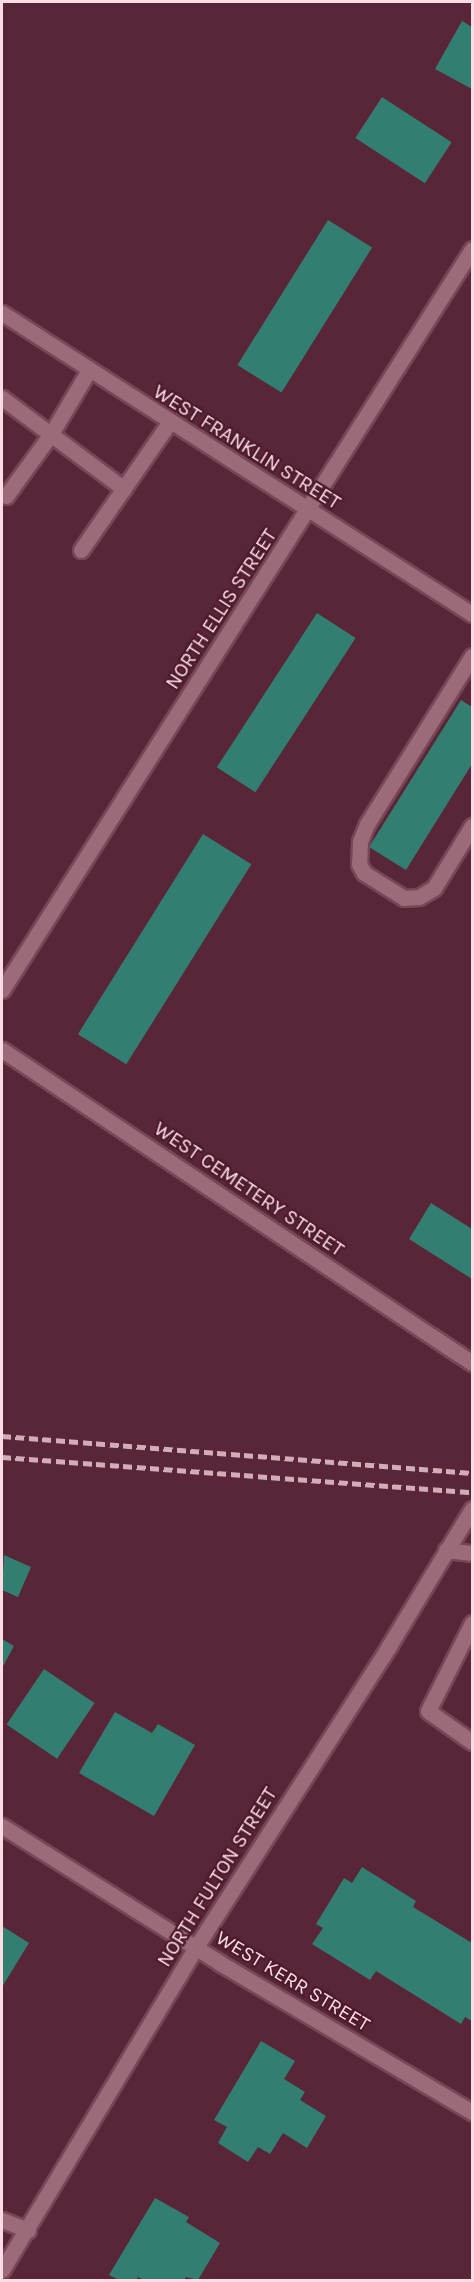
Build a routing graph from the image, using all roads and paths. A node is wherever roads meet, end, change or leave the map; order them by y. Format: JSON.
{"nodes":[{"id":1,"x":472,"y":249,"type":"edge"},
{"id":2,"x":2,"y":313,"type":"edge"},
{"id":3,"x":89,"y":370,"type":"junction"},
{"id":4,"x":2,"y":398,"type":"edge"},
{"id":5,"x":169,"y":423,"type":"junction"},
{"id":6,"x":51,"y":434,"type":"junction"},
{"id":7,"x":124,"y":489,"type":"junction"},
{"id":8,"x":6,"y":496,"type":"dead end"},
{"id":9,"x":309,"y":510,"type":"junction"},
{"id":10,"x":81,"y":550,"type":"dead end"},
{"id":11,"x":472,"y":614,"type":"edge"},
{"id":12,"x":472,"y":656,"type":"edge"},
{"id":13,"x":472,"y":826,"type":"edge"},
{"id":14,"x":2,"y":990,"type":"edge"},
{"id":15,"x":2,"y":1050,"type":"edge"},
{"id":16,"x":472,"y":1363,"type":"edge"},
{"id":17,"x":472,"y":1509,"type":"edge"},
{"id":18,"x":446,"y":1550,"type":"junction"},
{"id":19,"x":472,"y":1553,"type":"edge"},
{"id":20,"x":472,"y":1623,"type":"edge"},
{"id":21,"x":472,"y":1742,"type":"edge"},
{"id":22,"x":2,"y":1826,"type":"edge"},
{"id":23,"x":195,"y":1947,"type":"junction"},
{"id":24,"x":472,"y":2112,"type":"edge"},
{"id":25,"x":2,"y":2220,"type":"edge"},
{"id":26,"x":28,"y":2230,"type":"junction"},
{"id":27,"x":2,"y":2270,"type":"edge"}],
"edges":[{"from":1,"to":9,"type":"street","name":"NORTH ELLIS STREET"},
{"from":2,"to":3,"type":"street","name":"WEST FRANKLIN STREET"},
{"from":3,"to":5,"type":"street","name":"WEST FRANKLIN STREET"},
{"from":3,"to":6,"type":"street"},
{"from":4,"to":6,"type":"street"},
{"from":5,"to":7,"type":"street"},
{"from":5,"to":9,"type":"street","name":"WEST FRANKLIN STREET"},
{"from":6,"to":7,"type":"street"},
{"from":6,"to":8,"type":"street"},
{"from":7,"to":10,"type":"street"},
{"from":9,"to":11,"type":"street","name":"WEST FRANKLIN STREET"},
{"from":9,"to":14,"type":"street","name":"NORTH ELLIS STREET"},
{"from":12,"to":13,"type":"street"},
{"from":15,"to":16,"type":"street","name":"WEST CEMETERY STREET"},
{"from":17,"to":18,"type":"street","name":"NORTH FULTON STREET"},
{"from":18,"to":19,"type":"street"},
{"from":18,"to":23,"type":"street","name":"NORTH FULTON STREET"},
{"from":20,"to":21,"type":"street"},
{"from":22,"to":23,"type":"street","name":"WEST KERR STREET"},
{"from":23,"to":24,"type":"street","name":"WEST KERR STREET"},
{"from":23,"to":26,"type":"street","name":"NORTH FULTON STREET"},
{"from":25,"to":26,"type":"street"},
{"from":26,"to":27,"type":"street","name":"NORTH FULTON STREET"}]}
